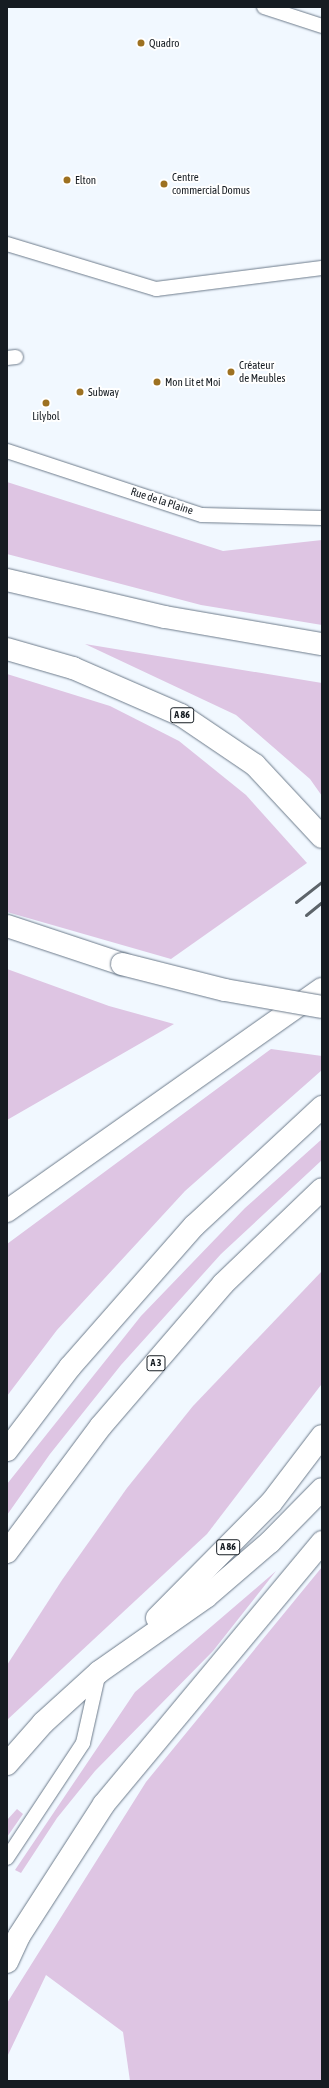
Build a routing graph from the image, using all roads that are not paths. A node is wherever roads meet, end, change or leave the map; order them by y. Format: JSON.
{"nodes":[{"id":1,"x":264,"y":7,"type":"edge"},
{"id":2,"x":322,"y":26,"type":"edge"},
{"id":3,"x":7,"y":244,"type":"edge"},
{"id":4,"x":322,"y":268,"type":"edge"},
{"id":5,"x":7,"y":451,"type":"edge"},
{"id":6,"x":322,"y":518,"type":"edge"},
{"id":7,"x":7,"y":580,"type":"edge"},
{"id":8,"x":322,"y":644,"type":"edge"},
{"id":9,"x":7,"y":650,"type":"edge"},
{"id":10,"x":322,"y":837,"type":"edge"},
{"id":11,"x":7,"y":926,"type":"edge"},
{"id":12,"x":322,"y":989,"type":"edge"},
{"id":13,"x":322,"y":1007,"type":"edge"},
{"id":14,"x":322,"y":1107,"type":"edge"},
{"id":15,"x":322,"y":1189,"type":"edge"},
{"id":16,"x":7,"y":1211,"type":"edge"},
{"id":17,"x":322,"y":1436,"type":"edge"},
{"id":18,"x":7,"y":1450,"type":"edge"},
{"id":19,"x":322,"y":1489,"type":"edge"},
{"id":20,"x":322,"y":1542,"type":"edge"},
{"id":21,"x":7,"y":1552,"type":"edge"},
{"id":22,"x":126,"y":1650,"type":"junction"},
{"id":23,"x":99,"y":1672,"type":"junction"},
{"id":24,"x":7,"y":1764,"type":"edge"},
{"id":25,"x":7,"y":1858,"type":"edge"},
{"id":26,"x":7,"y":1962,"type":"edge"}],
"edges":[{"from":1,"to":2,"type":"lane"},
{"from":3,"to":4,"type":"lane"},
{"from":5,"to":6,"type":"lane","name":"Rue de la Plaine"},
{"from":7,"to":8,"type":"highway"},
{"from":9,"to":10,"type":"highway","number":"A 86"},
{"from":11,"to":13,"type":"highway","bridge":true},
{"from":12,"to":16,"type":"highway"},
{"from":14,"to":18,"type":"highway"},
{"from":15,"to":21,"type":"highway","number":"A 3"},
{"from":17,"to":22,"type":"highway","number":"A 86"},
{"from":19,"to":22,"type":"highway"},
{"from":20,"to":26,"type":"highway"},
{"from":22,"to":23,"type":"highway","number":"A 86"},
{"from":23,"to":24,"type":"highway","number":"A 86"},
{"from":23,"to":25,"type":"lane"}]}
